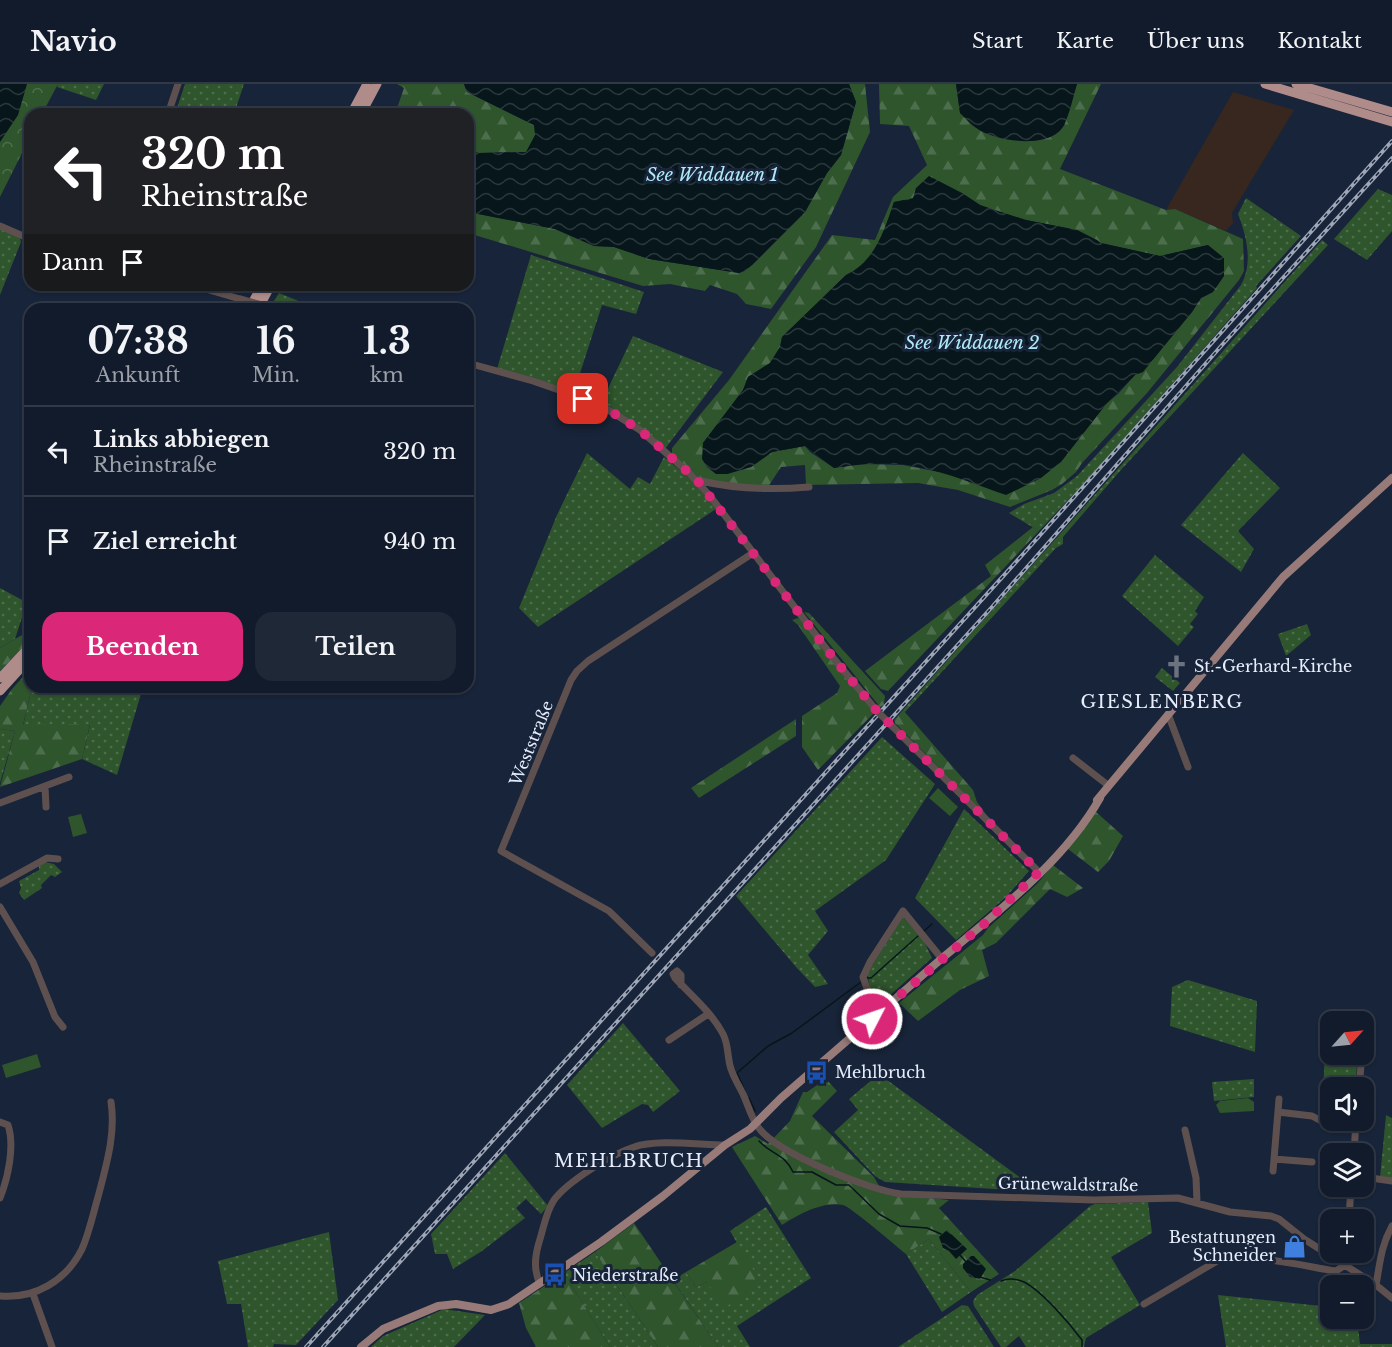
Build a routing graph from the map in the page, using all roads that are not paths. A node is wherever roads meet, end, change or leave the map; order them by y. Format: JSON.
{"nodes":[{"id":1,"x":178,"y":84,"type":"edge"},
{"id":2,"x":367,"y":84,"type":"edge"},
{"id":3,"x":377,"y":84,"type":"edge"},
{"id":4,"x":1264,"y":84,"type":"edge"},
{"id":5,"x":1296,"y":84,"type":"edge"},
{"id":6,"x":170,"y":108,"type":"edge"},
{"id":7,"x":354,"y":108,"type":"edge"},
{"id":8,"x":364,"y":108,"type":"edge"},
{"id":9,"x":1392,"y":112,"type":"edge"},
{"id":10,"x":1392,"y":122,"type":"edge"},
{"id":11,"x":0,"y":226,"type":"edge"},
{"id":12,"x":24,"y":236,"type":"edge"},
{"id":13,"x":213,"y":291,"type":"edge"},
{"id":14,"x":254,"y":303,"type":"edge"},
{"id":15,"x":474,"y":365,"type":"edge"},
{"id":16,"x":1392,"y":478,"type":"edge"},
{"id":17,"x":697,"y":480,"type":"junction"},
{"id":18,"x":715,"y":485,"type":"junction"},
{"id":19,"x":809,"y":487,"type":"dead end"},
{"id":20,"x":710,"y":496,"type":"junction"},
{"id":21,"x":753,"y":553,"type":"junction"},
{"id":22,"x":24,"y":652,"type":"edge"},
{"id":23,"x":24,"y":665,"type":"edge"},
{"id":24,"x":0,"y":678,"type":"edge"},
{"id":25,"x":0,"y":691,"type":"edge"},
{"id":26,"x":1168,"y":714,"type":"junction"},
{"id":27,"x":1073,"y":758,"type":"dead end"},
{"id":28,"x":1188,"y":767,"type":"dead end"},
{"id":29,"x":69,"y":777,"type":"dead end"},
{"id":30,"x":1109,"y":786,"type":"junction"},
{"id":31,"x":45,"y":787,"type":"junction"},
{"id":32,"x":0,"y":803,"type":"edge"},
{"id":33,"x":46,"y":807,"type":"dead end"},
{"id":34,"x":58,"y":859,"type":"dead end"},
{"id":35,"x":1039,"y":872,"type":"junction"},
{"id":36,"x":0,"y":884,"type":"edge"},
{"id":37,"x":1,"y":910,"type":"edge"},
{"id":38,"x":652,"y":953,"type":"dead end"},
{"id":39,"x":942,"y":958,"type":"junction"},
{"id":40,"x":681,"y":985,"type":"dead end"},
{"id":41,"x":882,"y":1011,"type":"junction"},
{"id":42,"x":708,"y":1014,"type":"junction"},
{"id":43,"x":63,"y":1027,"type":"dead end"},
{"id":44,"x":669,"y":1040,"type":"dead end"},
{"id":45,"x":1279,"y":1099,"type":"dead end"},
{"id":46,"x":111,"y":1102,"type":"dead end"},
{"id":47,"x":1278,"y":1112,"type":"junction"},
{"id":48,"x":1320,"y":1120,"type":"edge"},
{"id":49,"x":0,"y":1122,"type":"edge"},
{"id":50,"x":756,"y":1124,"type":"junction"},
{"id":51,"x":1185,"y":1130,"type":"dead end"},
{"id":52,"x":725,"y":1145,"type":"junction"},
{"id":53,"x":1274,"y":1159,"type":"junction"},
{"id":54,"x":1312,"y":1162,"type":"dead end"},
{"id":55,"x":1273,"y":1171,"type":"dead end"},
{"id":56,"x":1374,"y":1178,"type":"edge"},
{"id":57,"x":1392,"y":1181,"type":"edge"},
{"id":58,"x":0,"y":1198,"type":"edge"},
{"id":59,"x":1197,"y":1202,"type":"junction"},
{"id":60,"x":1392,"y":1226,"type":"edge"},
{"id":61,"x":1345,"y":1265,"type":"junction"},
{"id":62,"x":540,"y":1284,"type":"junction"},
{"id":63,"x":1377,"y":1285,"type":"junction"},
{"id":64,"x":33,"y":1294,"type":"junction"},
{"id":65,"x":0,"y":1296,"type":"edge"},
{"id":66,"x":1392,"y":1298,"type":"edge"},
{"id":67,"x":1144,"y":1304,"type":"dead end"},
{"id":68,"x":52,"y":1347,"type":"edge"},
{"id":69,"x":361,"y":1347,"type":"edge"}],
"edges":[{"from":1,"to":6,"type":"street"},
{"from":2,"to":7,"type":"highway"},
{"from":3,"to":8,"type":"highway"},
{"from":4,"to":10,"type":"highway"},
{"from":5,"to":9,"type":"highway"},
{"from":11,"to":12,"type":"street"},
{"from":13,"to":14,"type":"street","bridge":true},
{"from":15,"to":17,"type":"street"},
{"from":16,"to":26,"type":"main road"},
{"from":17,"to":18,"type":"street"},
{"from":17,"to":20,"type":"street"},
{"from":18,"to":19,"type":"street"},
{"from":18,"to":20,"type":"street"},
{"from":20,"to":21,"type":"street"},
{"from":21,"to":35,"type":"street","bridge":true},
{"from":21,"to":38,"type":"street","name":"Weststraße"},
{"from":22,"to":24,"type":"highway"},
{"from":23,"to":25,"type":"highway"},
{"from":26,"to":28,"type":"street"},
{"from":26,"to":30,"type":"main road"},
{"from":27,"to":30,"type":"street"},
{"from":29,"to":31,"type":"street"},
{"from":30,"to":35,"type":"main road"},
{"from":31,"to":32,"type":"street"},
{"from":31,"to":33,"type":"street"},
{"from":34,"to":36,"type":"street"},
{"from":35,"to":39,"type":"main road"},
{"from":37,"to":43,"type":"street"},
{"from":39,"to":41,"type":"main road"},
{"from":39,"to":41,"type":"street"},
{"from":40,"to":42,"type":"street"},
{"from":41,"to":50,"type":"main road"},
{"from":42,"to":44,"type":"street"},
{"from":42,"to":50,"type":"street"},
{"from":45,"to":47,"type":"street"},
{"from":46,"to":64,"type":"street"},
{"from":47,"to":48,"type":"street"},
{"from":47,"to":53,"type":"street"},
{"from":49,"to":58,"type":"street"},
{"from":50,"to":52,"type":"main road"},
{"from":50,"to":59,"type":"street","name":"Grünewaldstraße"},
{"from":51,"to":59,"type":"street"},
{"from":52,"to":62,"type":"main road"},
{"from":52,"to":62,"type":"street"},
{"from":53,"to":54,"type":"street"},
{"from":53,"to":55,"type":"street"},
{"from":56,"to":57,"type":"street"},
{"from":59,"to":61,"type":"street","name":"Grünewaldstraße"},
{"from":60,"to":63,"type":"street"},
{"from":61,"to":63,"type":"street","name":"Grünewaldstraße"},
{"from":61,"to":67,"type":"street"},
{"from":62,"to":69,"type":"main road"},
{"from":63,"to":66,"type":"street","name":"Grünewaldstraße"},
{"from":64,"to":65,"type":"street"},
{"from":64,"to":68,"type":"street"}]}
